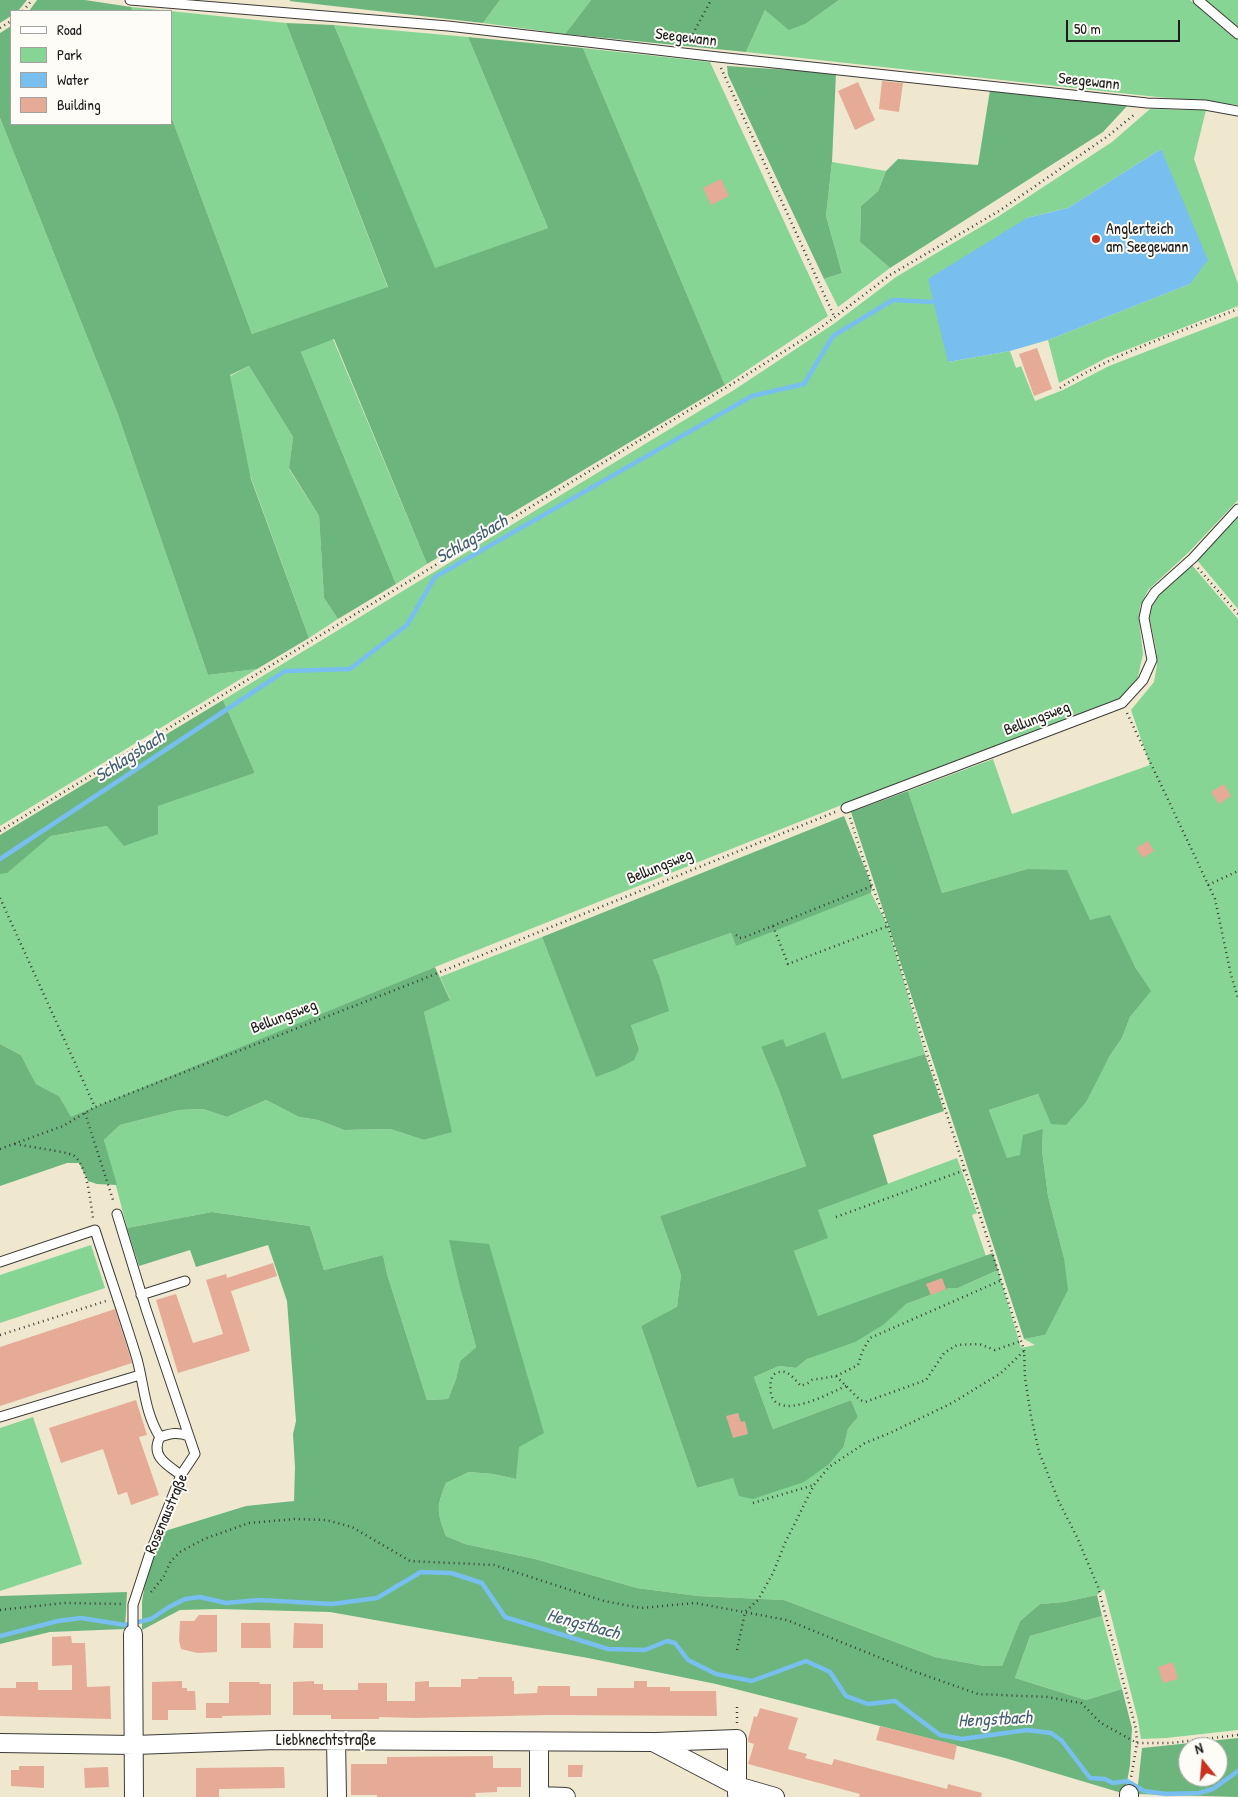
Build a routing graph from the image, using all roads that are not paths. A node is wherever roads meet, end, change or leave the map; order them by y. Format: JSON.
{"nodes":[{"id":1,"x":130,"y":0,"type":"edge"},
{"id":2,"x":1198,"y":0,"type":"edge"},
{"id":3,"x":1238,"y":34,"type":"edge"},
{"id":4,"x":1238,"y":111,"type":"edge"},
{"id":5,"x":1238,"y":509,"type":"edge"},
{"id":6,"x":846,"y":808,"type":"road end"},
{"id":7,"x":117,"y":1214,"type":"road end"},
{"id":8,"x":0,"y":1262,"type":"edge"},
{"id":9,"x":185,"y":1282,"type":"dead end"},
{"id":10,"x":142,"y":1294,"type":"junction"},
{"id":11,"x":140,"y":1375,"type":"junction"},
{"id":12,"x":0,"y":1417,"type":"edge"},
{"id":13,"x":189,"y":1436,"type":"junction"},
{"id":14,"x":160,"y":1437,"type":"junction"},
{"id":15,"x":181,"y":1475,"type":"junction"},
{"id":16,"x":134,"y":1634,"type":"joint"},
{"id":17,"x":336,"y":1740,"type":"junction"},
{"id":18,"x":539,"y":1742,"type":"junction"},
{"id":19,"x":653,"y":1742,"type":"junction"},
{"id":20,"x":0,"y":1744,"type":"edge"},
{"id":21,"x":134,"y":1745,"type":"junction"},
{"id":22,"x":734,"y":1793,"type":"edge"},
{"id":23,"x":134,"y":1797,"type":"edge"},
{"id":24,"x":337,"y":1797,"type":"edge"},
{"id":25,"x":539,"y":1797,"type":"edge"},
{"id":26,"x":566,"y":1797,"type":"edge"},
{"id":27,"x":775,"y":1797,"type":"edge"}],
"edges":[{"from":1,"to":4,"type":"lane","name":"Seegewann"},
{"from":2,"to":3,"type":"lane"},
{"from":5,"to":6,"type":"lane","name":"Bellungsweg"},
{"from":7,"to":10,"type":"lane","name":"Rosenaustraße"},
{"from":8,"to":11,"type":"lane"},
{"from":9,"to":10,"type":"lane"},
{"from":10,"to":13,"type":"lane","name":"Rosenaustraße"},
{"from":11,"to":12,"type":"lane"},
{"from":11,"to":14,"type":"lane"},
{"from":13,"to":14,"type":"lane"},
{"from":13,"to":15,"type":"lane","name":"Rosenaustraße"},
{"from":14,"to":15,"type":"lane"},
{"from":15,"to":16,"type":"lane","name":"Rosenaustraße"},
{"from":16,"to":21,"type":"street","name":"Rosenaustraße"},
{"from":17,"to":18,"type":"street","name":"Liebknechtstraße"},
{"from":17,"to":21,"type":"street","name":"Liebknechtstraße"},
{"from":17,"to":24,"type":"street"},
{"from":18,"to":19,"type":"street","name":"Liebknechtstraße"},
{"from":18,"to":25,"type":"street"},
{"from":19,"to":22,"type":"street","name":"Liebknechtstraße"},
{"from":19,"to":22,"type":"street","name":"Liebknechtstraße"},
{"from":20,"to":21,"type":"street","name":"Liebknechtstraße"},
{"from":21,"to":23,"type":"street","name":"Rosenaustraße"},
{"from":22,"to":27,"type":"street","name":"Liebknechtstraße"},
{"from":25,"to":26,"type":"street"}]}
